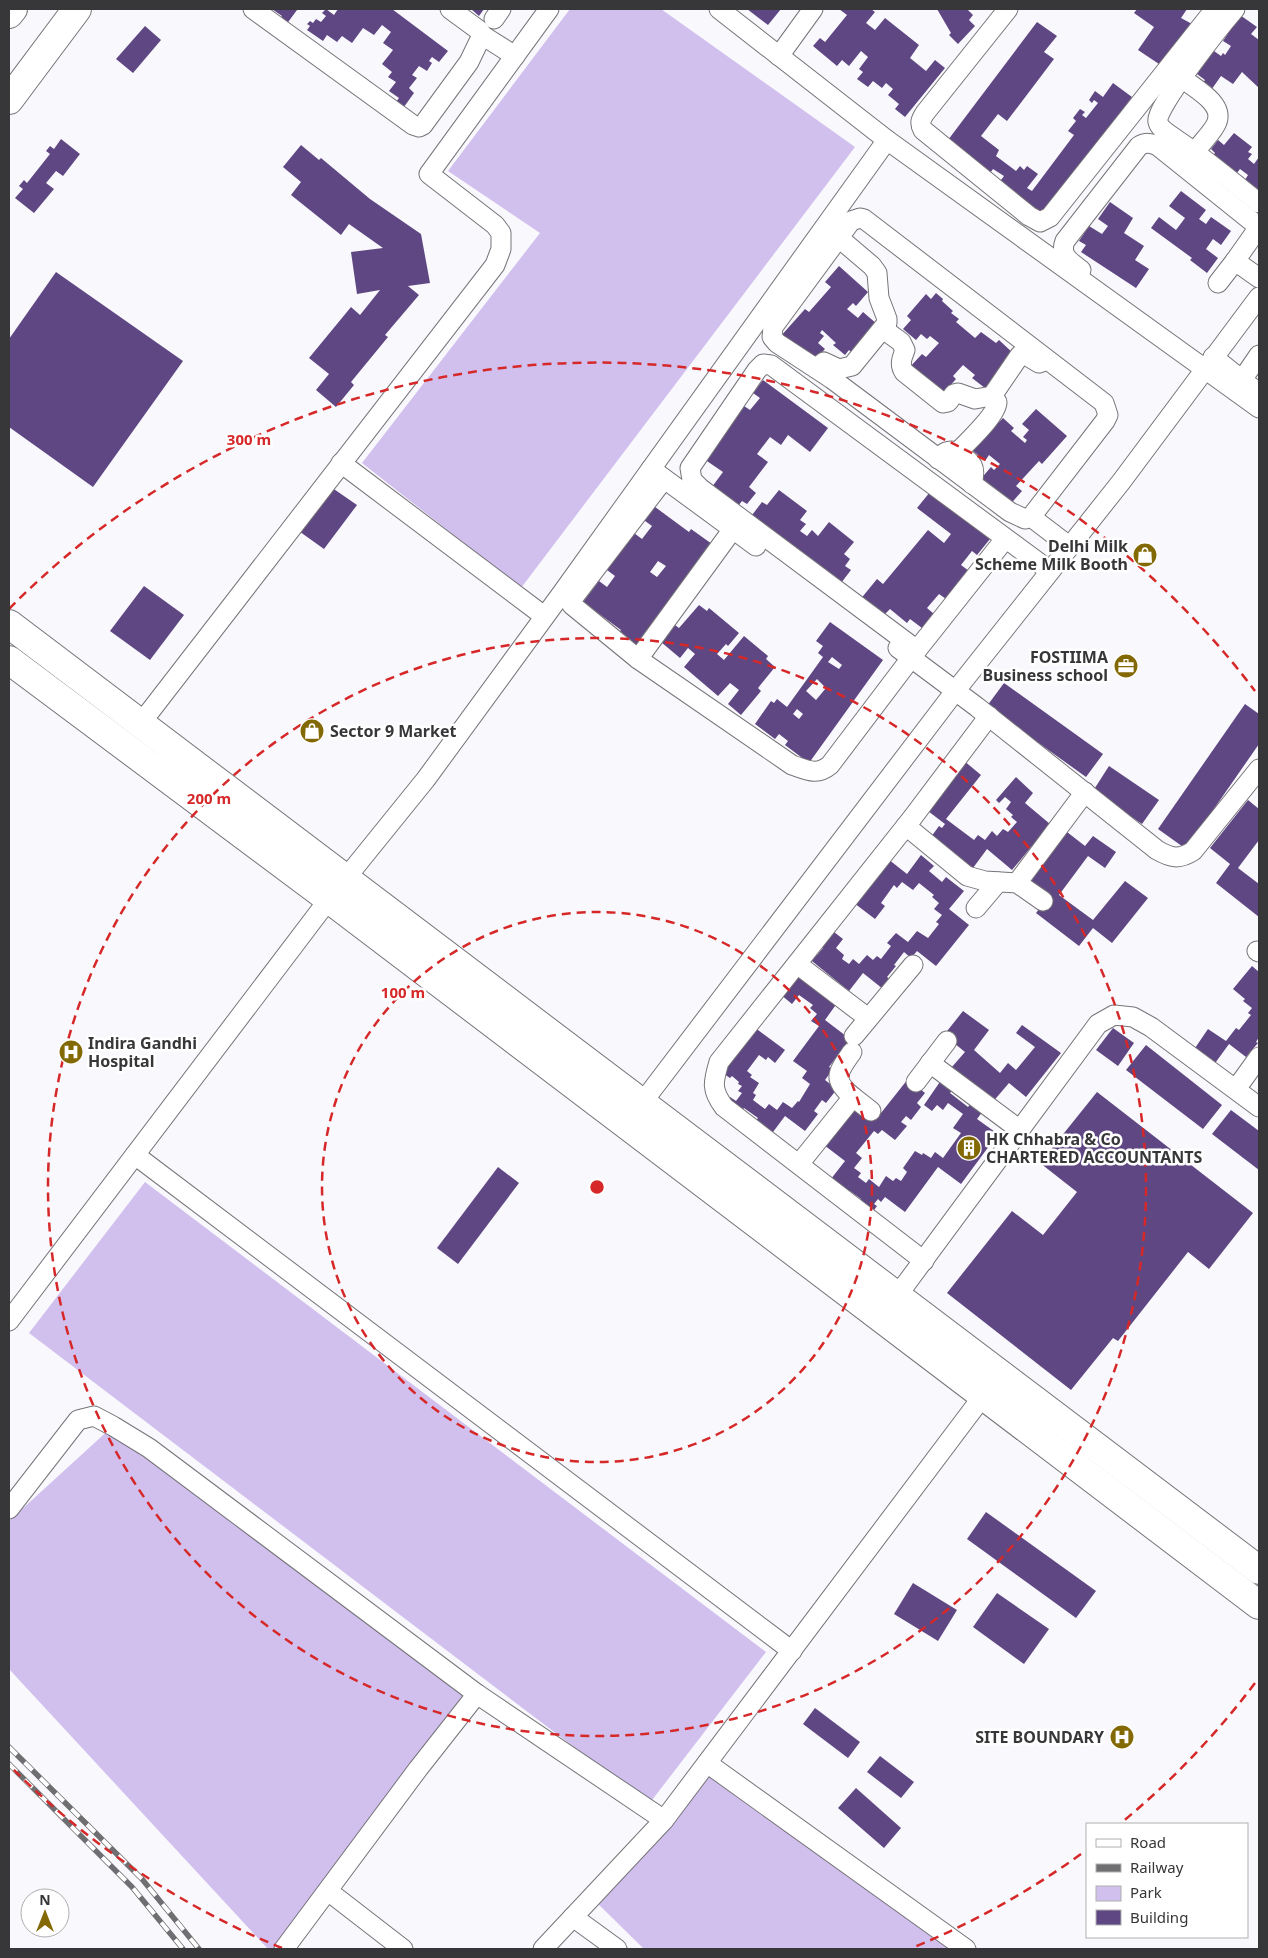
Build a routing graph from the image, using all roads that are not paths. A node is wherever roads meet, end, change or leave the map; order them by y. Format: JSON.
{"nodes":[{"id":1,"x":13,"y":9,"type":"edge"},
{"id":2,"x":77,"y":9,"type":"edge"},
{"id":3,"x":253,"y":9,"type":"edge"},
{"id":4,"x":450,"y":9,"type":"edge"},
{"id":5,"x":549,"y":9,"type":"edge"},
{"id":6,"x":719,"y":9,"type":"edge"},
{"id":7,"x":812,"y":9,"type":"edge"},
{"id":8,"x":1008,"y":9,"type":"edge"},
{"id":9,"x":1215,"y":9,"type":"edge"},
{"id":10,"x":1235,"y":9,"type":"edge"},
{"id":11,"x":9,"y":14,"type":"edge"},
{"id":12,"x":482,"y":35,"type":"junction"},
{"id":13,"x":515,"y":56,"type":"junction"},
{"id":14,"x":779,"y":56,"type":"junction"},
{"id":15,"x":1182,"y":78,"type":"junction"},
{"id":16,"x":9,"y":100,"type":"edge"},
{"id":17,"x":887,"y":140,"type":"junction"},
{"id":18,"x":1195,"y":152,"type":"junction"},
{"id":19,"x":1259,"y":203,"type":"edge"},
{"id":20,"x":1259,"y":227,"type":"edge"},
{"id":21,"x":839,"y":238,"type":"junction"},
{"id":22,"x":1058,"y":256,"type":"junction"},
{"id":23,"x":1234,"y":261,"type":"junction"},
{"id":24,"x":1259,"y":278,"type":"edge"},
{"id":25,"x":1218,"y":283,"type":"dead end"},
{"id":26,"x":1259,"y":297,"type":"edge"},
{"id":27,"x":1122,"y":301,"type":"dead end"},
{"id":28,"x":883,"y":329,"type":"junction"},
{"id":29,"x":741,"y":343,"type":"junction"},
{"id":30,"x":1259,"y":356,"type":"edge"},
{"id":31,"x":1044,"y":358,"type":"junction"},
{"id":32,"x":762,"y":364,"type":"junction"},
{"id":33,"x":1209,"y":364,"type":"junction"},
{"id":34,"x":817,"y":369,"type":"junction"},
{"id":35,"x":1242,"y":380,"type":"junction"},
{"id":36,"x":1259,"y":393,"type":"edge"},
{"id":37,"x":992,"y":396,"type":"junction"},
{"id":38,"x":1259,"y":408,"type":"edge"},
{"id":39,"x":958,"y":452,"type":"junction"},
{"id":40,"x":938,"y":459,"type":"junction"},
{"id":41,"x":341,"y":464,"type":"junction"},
{"id":42,"x":658,"y":474,"type":"junction"},
{"id":43,"x":972,"y":484,"type":"junction"},
{"id":44,"x":1031,"y":517,"type":"junction"},
{"id":45,"x":733,"y":529,"type":"junction"},
{"id":46,"x":1005,"y":539,"type":"junction"},
{"id":47,"x":1070,"y":546,"type":"junction"},
{"id":48,"x":1050,"y":571,"type":"junction"},
{"id":49,"x":544,"y":616,"type":"junction"},
{"id":50,"x":9,"y":624,"type":"edge"},
{"id":51,"x":912,"y":658,"type":"junction"},
{"id":52,"x":638,"y":659,"type":"junction"},
{"id":53,"x":9,"y":660,"type":"edge"},
{"id":54,"x":956,"y":690,"type":"junction"},
{"id":55,"x":989,"y":716,"type":"junction"},
{"id":56,"x":141,"y":724,"type":"junction"},
{"id":57,"x":1259,"y":769,"type":"edge"},
{"id":58,"x":1084,"y":792,"type":"junction"},
{"id":59,"x":906,"y":826,"type":"junction"},
{"id":60,"x":346,"y":878,"type":"junction"},
{"id":61,"x":998,"y":882,"type":"junction"},
{"id":62,"x":1017,"y":883,"type":"junction"},
{"id":63,"x":329,"y":900,"type":"junction"},
{"id":64,"x":1043,"y":901,"type":"dead end"},
{"id":65,"x":976,"y":908,"type":"dead end"},
{"id":66,"x":797,"y":964,"type":"junction"},
{"id":67,"x":913,"y":965,"type":"dead end"},
{"id":68,"x":868,"y":1018,"type":"junction"},
{"id":69,"x":947,"y":1041,"type":"dead end"},
{"id":70,"x":1259,"y":1057,"type":"edge"},
{"id":71,"x":930,"y":1063,"type":"junction"},
{"id":72,"x":916,"y":1082,"type":"dead end"},
{"id":73,"x":1236,"y":1090,"type":"junction"},
{"id":74,"x":853,"y":1097,"type":"junction"},
{"id":75,"x":642,"y":1102,"type":"junction"},
{"id":76,"x":1259,"y":1107,"type":"edge"},
{"id":77,"x":871,"y":1111,"type":"dead end"},
{"id":78,"x":1020,"y":1130,"type":"junction"},
{"id":79,"x":135,"y":1155,"type":"junction"},
{"id":80,"x":798,"y":1164,"type":"junction"},
{"id":81,"x":924,"y":1261,"type":"junction"},
{"id":82,"x":897,"y":1296,"type":"junction"},
{"id":83,"x":9,"y":1321,"type":"edge"},
{"id":84,"x":984,"y":1396,"type":"junction"},
{"id":85,"x":9,"y":1509,"type":"edge"},
{"id":86,"x":1259,"y":1570,"type":"edge"},
{"id":87,"x":1259,"y":1605,"type":"edge"},
{"id":88,"x":792,"y":1651,"type":"junction"},
{"id":89,"x":477,"y":1694,"type":"junction"},
{"id":90,"x":707,"y":1763,"type":"junction"},
{"id":91,"x":664,"y":1820,"type":"junction"},
{"id":92,"x":328,"y":1890,"type":"junction"},
{"id":93,"x":573,"y":1917,"type":"junction"},
{"id":94,"x":610,"y":1947,"type":"edge"},
{"id":95,"x":284,"y":1949,"type":"edge"},
{"id":96,"x":403,"y":1949,"type":"edge"},
{"id":97,"x":544,"y":1949,"type":"edge"},
{"id":98,"x":966,"y":1949,"type":"edge"}],
"edges":[{"from":1,"to":11,"type":"street"},
{"from":2,"to":16,"type":"street"},
{"from":3,"to":12,"type":"street"},
{"from":4,"to":12,"type":"street"},
{"from":5,"to":13,"type":"street"},
{"from":6,"to":14,"type":"street"},
{"from":7,"to":14,"type":"street"},
{"from":8,"to":9,"type":"street"},
{"from":10,"to":15,"type":"street"},
{"from":12,"to":13,"type":"street"},
{"from":13,"to":41,"type":"street"},
{"from":14,"to":17,"type":"street"},
{"from":15,"to":18,"type":"street"},
{"from":15,"to":18,"type":"street"},
{"from":17,"to":22,"type":"street"},
{"from":17,"to":29,"type":"street"},
{"from":18,"to":19,"type":"street"},
{"from":20,"to":22,"type":"street"},
{"from":20,"to":23,"type":"street"},
{"from":21,"to":28,"type":"street"},
{"from":21,"to":31,"type":"street"},
{"from":21,"to":34,"type":"street"},
{"from":22,"to":27,"type":"street"},
{"from":22,"to":33,"type":"street"},
{"from":23,"to":24,"type":"street"},
{"from":23,"to":25,"type":"street"},
{"from":26,"to":33,"type":"street"},
{"from":28,"to":34,"type":"street"},
{"from":28,"to":37,"type":"street"},
{"from":29,"to":32,"type":"street"},
{"from":29,"to":42,"type":"street"},
{"from":30,"to":35,"type":"street"},
{"from":31,"to":37,"type":"street"},
{"from":31,"to":44,"type":"street"},
{"from":32,"to":46,"type":"street"},
{"from":32,"to":46,"type":"street"},
{"from":33,"to":35,"type":"street"},
{"from":33,"to":38,"type":"street"},
{"from":33,"to":47,"type":"street"},
{"from":34,"to":40,"type":"street"},
{"from":35,"to":36,"type":"street"},
{"from":37,"to":39,"type":"street"},
{"from":39,"to":40,"type":"street"},
{"from":39,"to":43,"type":"street"},
{"from":40,"to":43,"type":"street"},
{"from":41,"to":49,"type":"street"},
{"from":41,"to":56,"type":"street"},
{"from":42,"to":45,"type":"street"},
{"from":42,"to":49,"type":"street"},
{"from":42,"to":52,"type":"street"},
{"from":43,"to":44,"type":"street"},
{"from":44,"to":47,"type":"street"},
{"from":45,"to":51,"type":"street"},
{"from":45,"to":52,"type":"street"},
{"from":46,"to":48,"type":"street"},
{"from":47,"to":48,"type":"street"},
{"from":48,"to":54,"type":"street"},
{"from":49,"to":60,"type":"street"},
{"from":50,"to":56,"type":"street"},
{"from":51,"to":52,"type":"street"},
{"from":51,"to":54,"type":"street"},
{"from":53,"to":63,"type":"street"},
{"from":54,"to":55,"type":"street"},
{"from":54,"to":75,"type":"street"},
{"from":55,"to":58,"type":"street"},
{"from":55,"to":59,"type":"street"},
{"from":56,"to":60,"type":"street"},
{"from":57,"to":58,"type":"street"},
{"from":58,"to":62,"type":"street"},
{"from":59,"to":61,"type":"street"},
{"from":59,"to":66,"type":"street"},
{"from":60,"to":63,"type":"street"},
{"from":60,"to":75,"type":"street"},
{"from":61,"to":62,"type":"street"},
{"from":61,"to":65,"type":"street"},
{"from":62,"to":64,"type":"street"},
{"from":63,"to":79,"type":"street"},
{"from":63,"to":84,"type":"street"},
{"from":66,"to":68,"type":"street"},
{"from":66,"to":80,"type":"street"},
{"from":67,"to":68,"type":"street"},
{"from":68,"to":74,"type":"street"},
{"from":69,"to":71,"type":"street"},
{"from":70,"to":73,"type":"street"},
{"from":71,"to":72,"type":"street"},
{"from":71,"to":78,"type":"street"},
{"from":73,"to":76,"type":"street"},
{"from":73,"to":78,"type":"street"},
{"from":74,"to":77,"type":"street"},
{"from":74,"to":80,"type":"street"},
{"from":75,"to":82,"type":"street"},
{"from":78,"to":81,"type":"street"},
{"from":79,"to":83,"type":"street"},
{"from":79,"to":88,"type":"street"},
{"from":80,"to":81,"type":"street"},
{"from":81,"to":82,"type":"street"},
{"from":82,"to":86,"type":"street"},
{"from":84,"to":87,"type":"street"},
{"from":84,"to":88,"type":"street"},
{"from":85,"to":89,"type":"street"},
{"from":88,"to":90,"type":"street"},
{"from":89,"to":91,"type":"street"},
{"from":89,"to":92,"type":"street"},
{"from":90,"to":91,"type":"street"},
{"from":90,"to":98,"type":"street"},
{"from":91,"to":93,"type":"street"},
{"from":92,"to":95,"type":"street"},
{"from":92,"to":96,"type":"street"},
{"from":93,"to":94,"type":"street"},
{"from":93,"to":97,"type":"street"}]}
